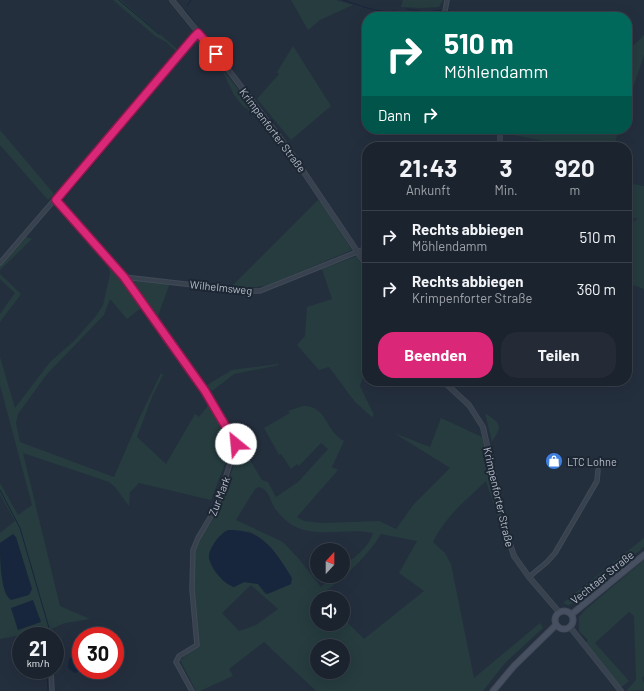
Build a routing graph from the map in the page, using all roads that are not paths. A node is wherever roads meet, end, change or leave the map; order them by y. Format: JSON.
{"nodes":[{"id":1,"x":172,"y":0,"type":"edge"},
{"id":2,"x":447,"y":0,"type":"edge"},
{"id":3,"x":445,"y":12,"type":"edge"},
{"id":4,"x":198,"y":33,"type":"junction"},
{"id":5,"x":56,"y":200,"type":"junction"},
{"id":6,"x":362,"y":250,"type":"edge"},
{"id":7,"x":358,"y":252,"type":"junction"},
{"id":8,"x":362,"y":258,"type":"edge"},
{"id":9,"x":0,"y":263,"type":"edge"},
{"id":10,"x":124,"y":277,"type":"junction"},
{"id":11,"x":448,"y":386,"type":"edge"},
{"id":12,"x":598,"y":470,"type":"dead end"},
{"id":13,"x":644,"y":555,"type":"edge"},
{"id":14,"x":529,"y":577,"type":"junction"},
{"id":15,"x":559,"y":612,"type":"junction"},
{"id":16,"x":572,"y":614,"type":"junction"},
{"id":17,"x":556,"y":625,"type":"junction"},
{"id":18,"x":570,"y":627,"type":"junction"},
{"id":19,"x":51,"y":679,"type":"edge"},
{"id":20,"x":52,"y":691,"type":"edge"},
{"id":21,"x":192,"y":691,"type":"edge"},
{"id":22,"x":492,"y":691,"type":"edge"},
{"id":23,"x":621,"y":691,"type":"edge"}],
"edges":[{"from":1,"to":4,"type":"street","name":"Krimpenforter Straße"},
{"from":2,"to":3,"type":"street"},
{"from":4,"to":5,"type":"street"},
{"from":4,"to":7,"type":"street","name":"Krimpenforter Straße"},
{"from":5,"to":9,"type":"street"},
{"from":5,"to":10,"type":"street","name":"Zur Mark"},
{"from":6,"to":7,"type":"street","name":"Wilhelmsweg"},
{"from":7,"to":8,"type":"street","name":"Krimpenforter Straße"},
{"from":7,"to":10,"type":"street","name":"Wilhelmsweg"},
{"from":10,"to":21,"type":"street","name":"Zur Mark"},
{"from":11,"to":14,"type":"street","name":"Krimpenforter Straße"},
{"from":12,"to":14,"type":"street"},
{"from":13,"to":16,"type":"main road","name":"Vechtaer Straße"},
{"from":14,"to":15,"type":"street","name":"Krimpenforter Straße"},
{"from":15,"to":16,"type":"main road"},
{"from":15,"to":17,"type":"main road"},
{"from":16,"to":18,"type":"main road"},
{"from":17,"to":18,"type":"main road"},
{"from":17,"to":22,"type":"main road"},
{"from":18,"to":23,"type":"street"},
{"from":19,"to":20,"type":"street"}]}
